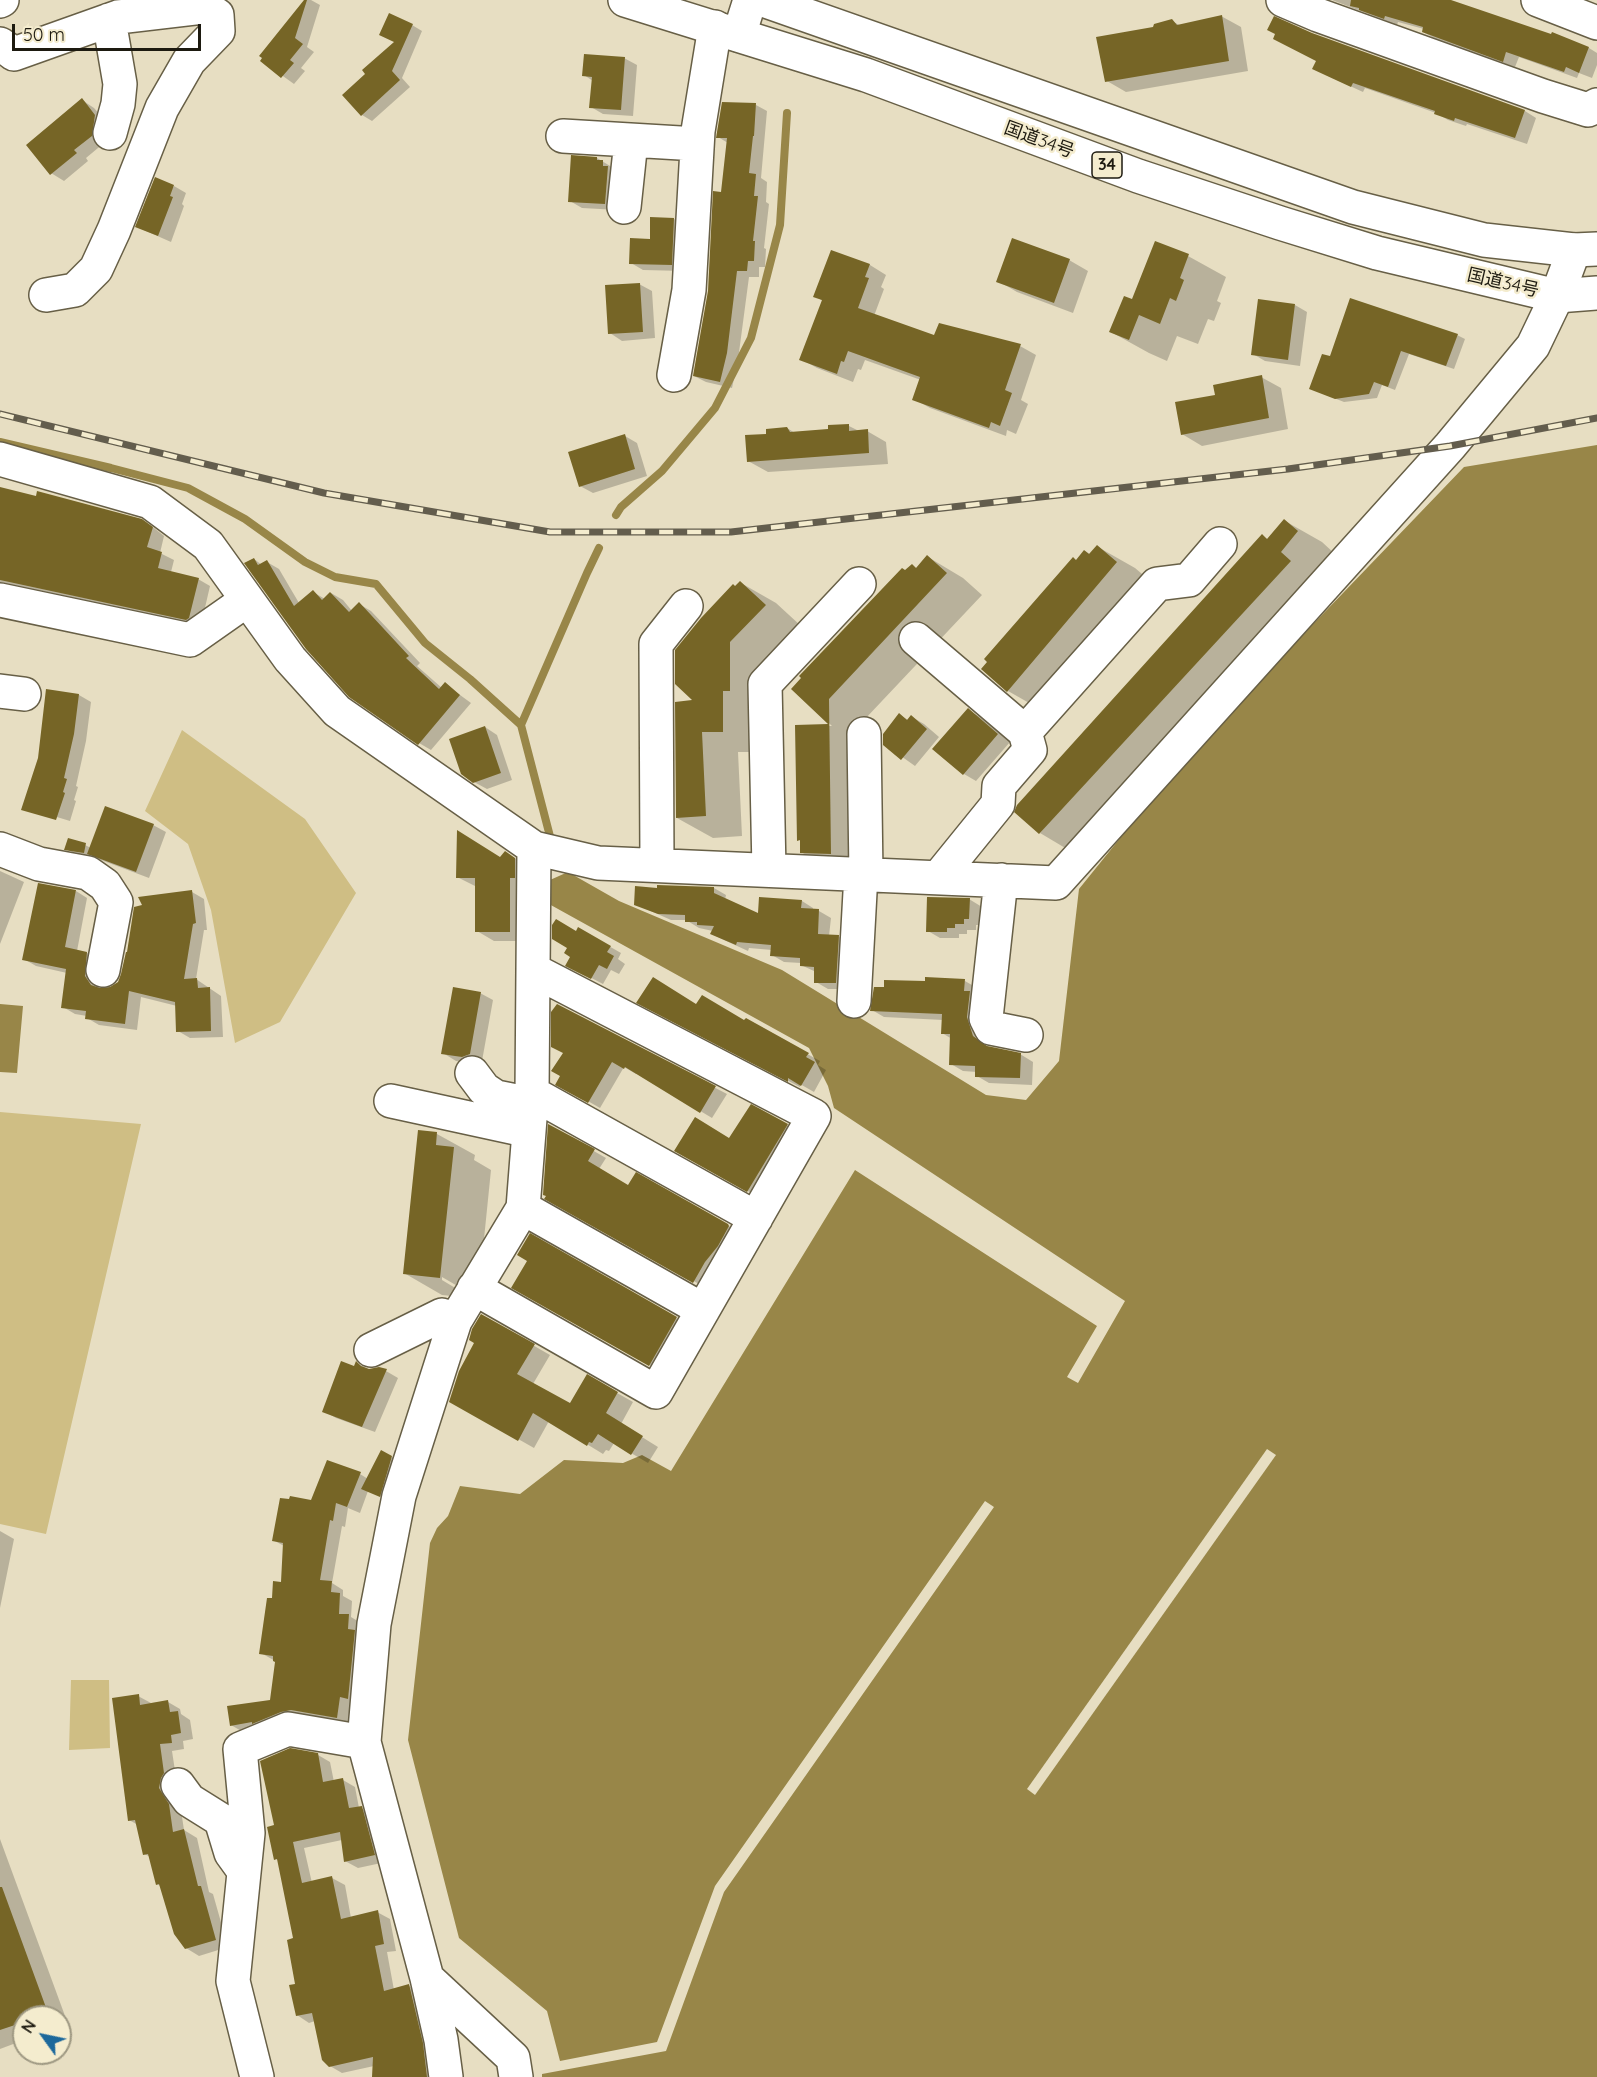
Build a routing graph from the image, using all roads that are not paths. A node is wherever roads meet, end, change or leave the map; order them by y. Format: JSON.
{"nodes":[{"id":1,"x":625,"y":0,"type":"edge"},
{"id":2,"x":750,"y":0,"type":"edge"},
{"id":3,"x":763,"y":0,"type":"edge"},
{"id":4,"x":1283,"y":0,"type":"edge"},
{"id":5,"x":1538,"y":0,"type":"edge"},
{"id":6,"x":109,"y":20,"type":"junction"},
{"id":7,"x":1597,"y":22,"type":"edge"},
{"id":8,"x":727,"y":31,"type":"junction"},
{"id":9,"x":0,"y":45,"type":"edge"},
{"id":10,"x":1597,"y":105,"type":"edge"},
{"id":11,"x":110,"y":133,"type":"dead end"},
{"id":12,"x":563,"y":136,"type":"dead end"},
{"id":13,"x":631,"y":141,"type":"junction"},
{"id":14,"x":697,"y":144,"type":"junction"},
{"id":15,"x":624,"y":207,"type":"dead end"},
{"id":16,"x":1586,"y":249,"type":"edge"},
{"id":17,"x":1597,"y":293,"type":"edge"},
{"id":18,"x":46,"y":296,"type":"dead end"},
{"id":19,"x":1557,"y":296,"type":"junction"},
{"id":20,"x":674,"y":375,"type":"dead end"},
{"id":21,"x":0,"y":459,"type":"edge"},
{"id":22,"x":1220,"y":544,"type":"dead end"},
{"id":23,"x":859,"y":584,"type":"dead end"},
{"id":24,"x":0,"y":600,"type":"edge"},
{"id":25,"x":247,"y":600,"type":"junction"},
{"id":26,"x":686,"y":606,"type":"dead end"},
{"id":27,"x":916,"y":639,"type":"dead end"},
{"id":28,"x":1025,"y":732,"type":"junction"},
{"id":29,"x":864,"y":734,"type":"dead end"},
{"id":30,"x":0,"y":849,"type":"edge"},
{"id":31,"x":535,"y":849,"type":"junction"},
{"id":32,"x":657,"y":865,"type":"junction"},
{"id":33,"x":768,"y":870,"type":"junction"},
{"id":34,"x":863,"y":874,"type":"junction"},
{"id":35,"x":938,"y":878,"type":"junction"},
{"id":36,"x":1001,"y":880,"type":"junction"},
{"id":37,"x":103,"y":970,"type":"dead end"},
{"id":38,"x":533,"y":970,"type":"junction"},
{"id":39,"x":854,"y":1001,"type":"dead end"},
{"id":40,"x":1026,"y":1035,"type":"dead end"},
{"id":41,"x":472,"y":1073,"type":"dead end"},
{"id":42,"x":391,"y":1101,"type":"dead end"},
{"id":43,"x":530,"y":1109,"type":"junction"},
{"id":44,"x":523,"y":1208,"type":"junction"},
{"id":45,"x":756,"y":1218,"type":"junction"},
{"id":46,"x":474,"y":1288,"type":"junction"},
{"id":47,"x":703,"y":1310,"type":"junction"},
{"id":48,"x":454,"y":1321,"type":"junction"},
{"id":49,"x":371,"y":1350,"type":"dead end"},
{"id":50,"x":364,"y":1742,"type":"junction"},
{"id":51,"x":178,"y":1785,"type":"dead end"},
{"id":52,"x":244,"y":1871,"type":"junction"},
{"id":53,"x":427,"y":1978,"type":"junction"},
{"id":54,"x":257,"y":2077,"type":"edge"},
{"id":55,"x":446,"y":2077,"type":"edge"},
{"id":56,"x":516,"y":2077,"type":"edge"}],
"edges":[{"from":1,"to":8,"type":"main road","name":"国道34号","number":"34"},
{"from":2,"to":8,"type":"main road"},
{"from":3,"to":16,"type":"main road","name":"国道34号","number":"34"},
{"from":4,"to":10,"type":"main road"},
{"from":5,"to":7,"type":"main road"},
{"from":6,"to":9,"type":"main road"},
{"from":6,"to":11,"type":"main road"},
{"from":6,"to":18,"type":"main road"},
{"from":8,"to":14,"type":"main road"},
{"from":8,"to":19,"type":"main road","name":"国道34号","number":"34"},
{"from":12,"to":13,"type":"main road"},
{"from":13,"to":14,"type":"main road"},
{"from":13,"to":15,"type":"main road"},
{"from":14,"to":20,"type":"main road"},
{"from":16,"to":19,"type":"main road"},
{"from":17,"to":19,"type":"main road","name":"国道34号","number":"34"},
{"from":19,"to":36,"type":"main road"},
{"from":21,"to":25,"type":"main road"},
{"from":22,"to":28,"type":"main road"},
{"from":23,"to":33,"type":"main road"},
{"from":24,"to":25,"type":"main road"},
{"from":25,"to":31,"type":"main road"},
{"from":26,"to":32,"type":"main road"},
{"from":27,"to":28,"type":"main road"},
{"from":28,"to":35,"type":"main road"},
{"from":29,"to":34,"type":"main road"},
{"from":30,"to":37,"type":"main road"},
{"from":31,"to":32,"type":"main road"},
{"from":31,"to":38,"type":"main road"},
{"from":32,"to":33,"type":"main road"},
{"from":33,"to":34,"type":"main road"},
{"from":34,"to":35,"type":"main road"},
{"from":34,"to":39,"type":"main road"},
{"from":35,"to":36,"type":"main road"},
{"from":36,"to":40,"type":"main road"},
{"from":38,"to":43,"type":"main road"},
{"from":38,"to":45,"type":"main road"},
{"from":41,"to":43,"type":"main road"},
{"from":42,"to":43,"type":"main road"},
{"from":43,"to":44,"type":"main road"},
{"from":43,"to":45,"type":"main road"},
{"from":44,"to":46,"type":"main road"},
{"from":44,"to":47,"type":"main road"},
{"from":45,"to":47,"type":"main road"},
{"from":46,"to":47,"type":"main road"},
{"from":46,"to":48,"type":"main road"},
{"from":48,"to":49,"type":"main road"},
{"from":48,"to":50,"type":"main road"},
{"from":50,"to":52,"type":"main road"},
{"from":50,"to":53,"type":"main road"},
{"from":51,"to":52,"type":"main road"},
{"from":52,"to":54,"type":"main road"},
{"from":53,"to":55,"type":"main road"},
{"from":53,"to":56,"type":"main road"}]}
